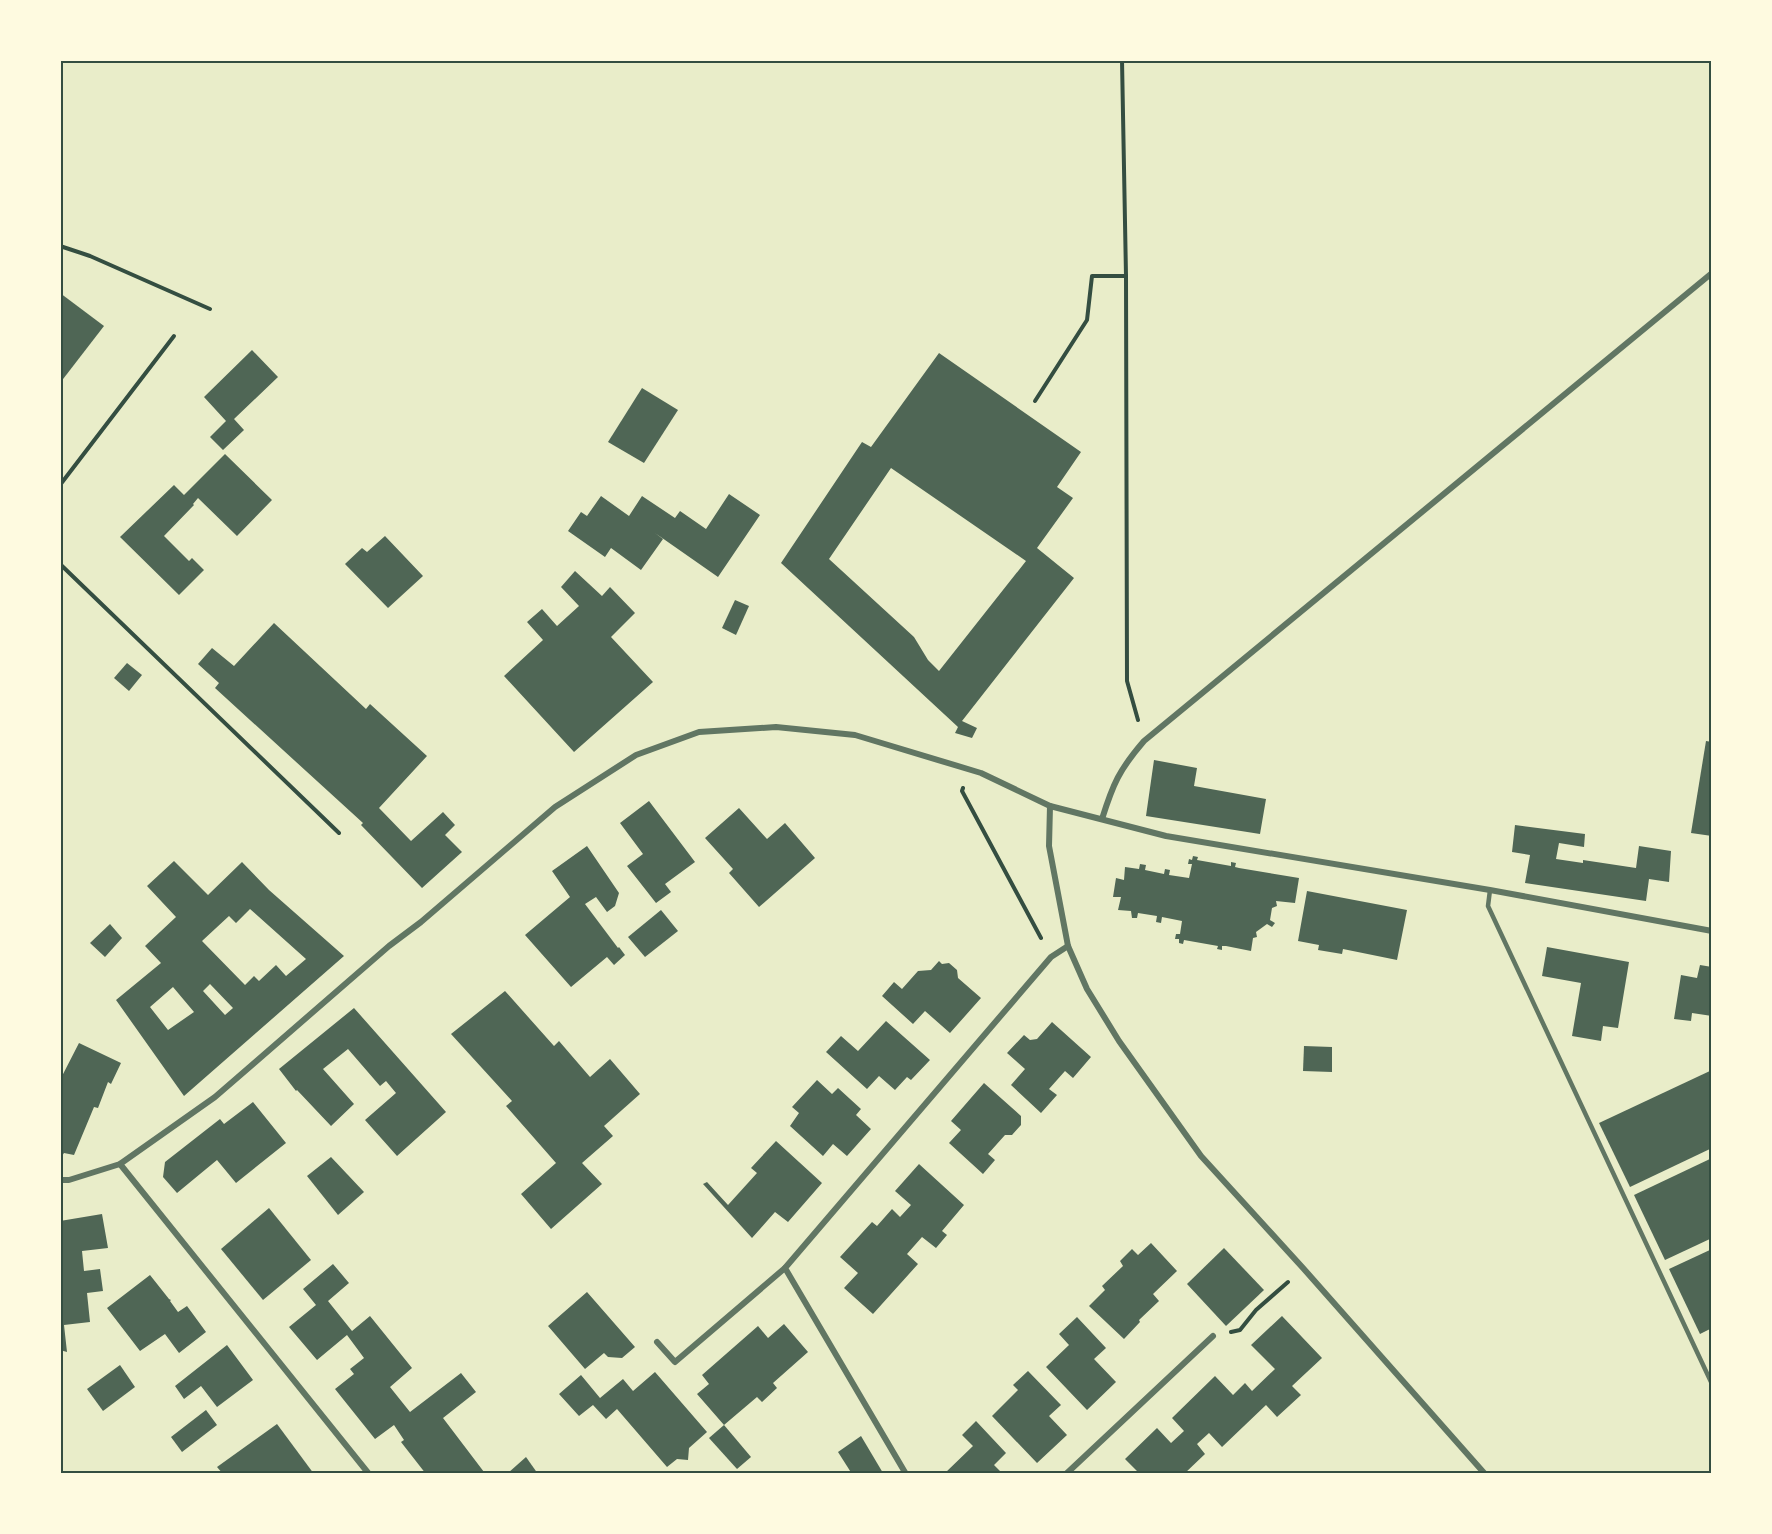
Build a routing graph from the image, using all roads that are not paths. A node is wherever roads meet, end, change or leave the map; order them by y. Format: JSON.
{"nodes":[{"id":1,"x":1712,"y":273,"type":"edge"},
{"id":2,"x":1050,"y":806,"type":"junction"},
{"id":3,"x":1102,"y":819,"type":"junction"},
{"id":4,"x":1490,"y":890,"type":"junction"},
{"id":5,"x":1712,"y":931,"type":"edge"},
{"id":6,"x":1068,"y":946,"type":"junction"},
{"id":7,"x":120,"y":1164,"type":"junction"},
{"id":8,"x":60,"y":1180,"type":"edge"},
{"id":9,"x":785,"y":1268,"type":"junction"},
{"id":10,"x":1213,"y":1336,"type":"road end"},
{"id":11,"x":657,"y":1342,"type":"dead end"},
{"id":12,"x":1712,"y":1384,"type":"edge"},
{"id":13,"x":369,"y":1474,"type":"edge"},
{"id":14,"x":906,"y":1474,"type":"edge"},
{"id":15,"x":1066,"y":1474,"type":"edge"},
{"id":16,"x":1485,"y":1474,"type":"edge"}],
"edges":[{"from":1,"to":3,"type":"street"},
{"from":2,"to":3,"type":"street"},
{"from":2,"to":6,"type":"street"},
{"from":2,"to":7,"type":"street"},
{"from":3,"to":4,"type":"street"},
{"from":4,"to":5,"type":"street"},
{"from":4,"to":12,"type":"lane"},
{"from":6,"to":9,"type":"street"},
{"from":6,"to":16,"type":"street"},
{"from":7,"to":8,"type":"street"},
{"from":7,"to":13,"type":"street"},
{"from":9,"to":11,"type":"street"},
{"from":9,"to":14,"type":"street"},
{"from":10,"to":15,"type":"street"}]}
